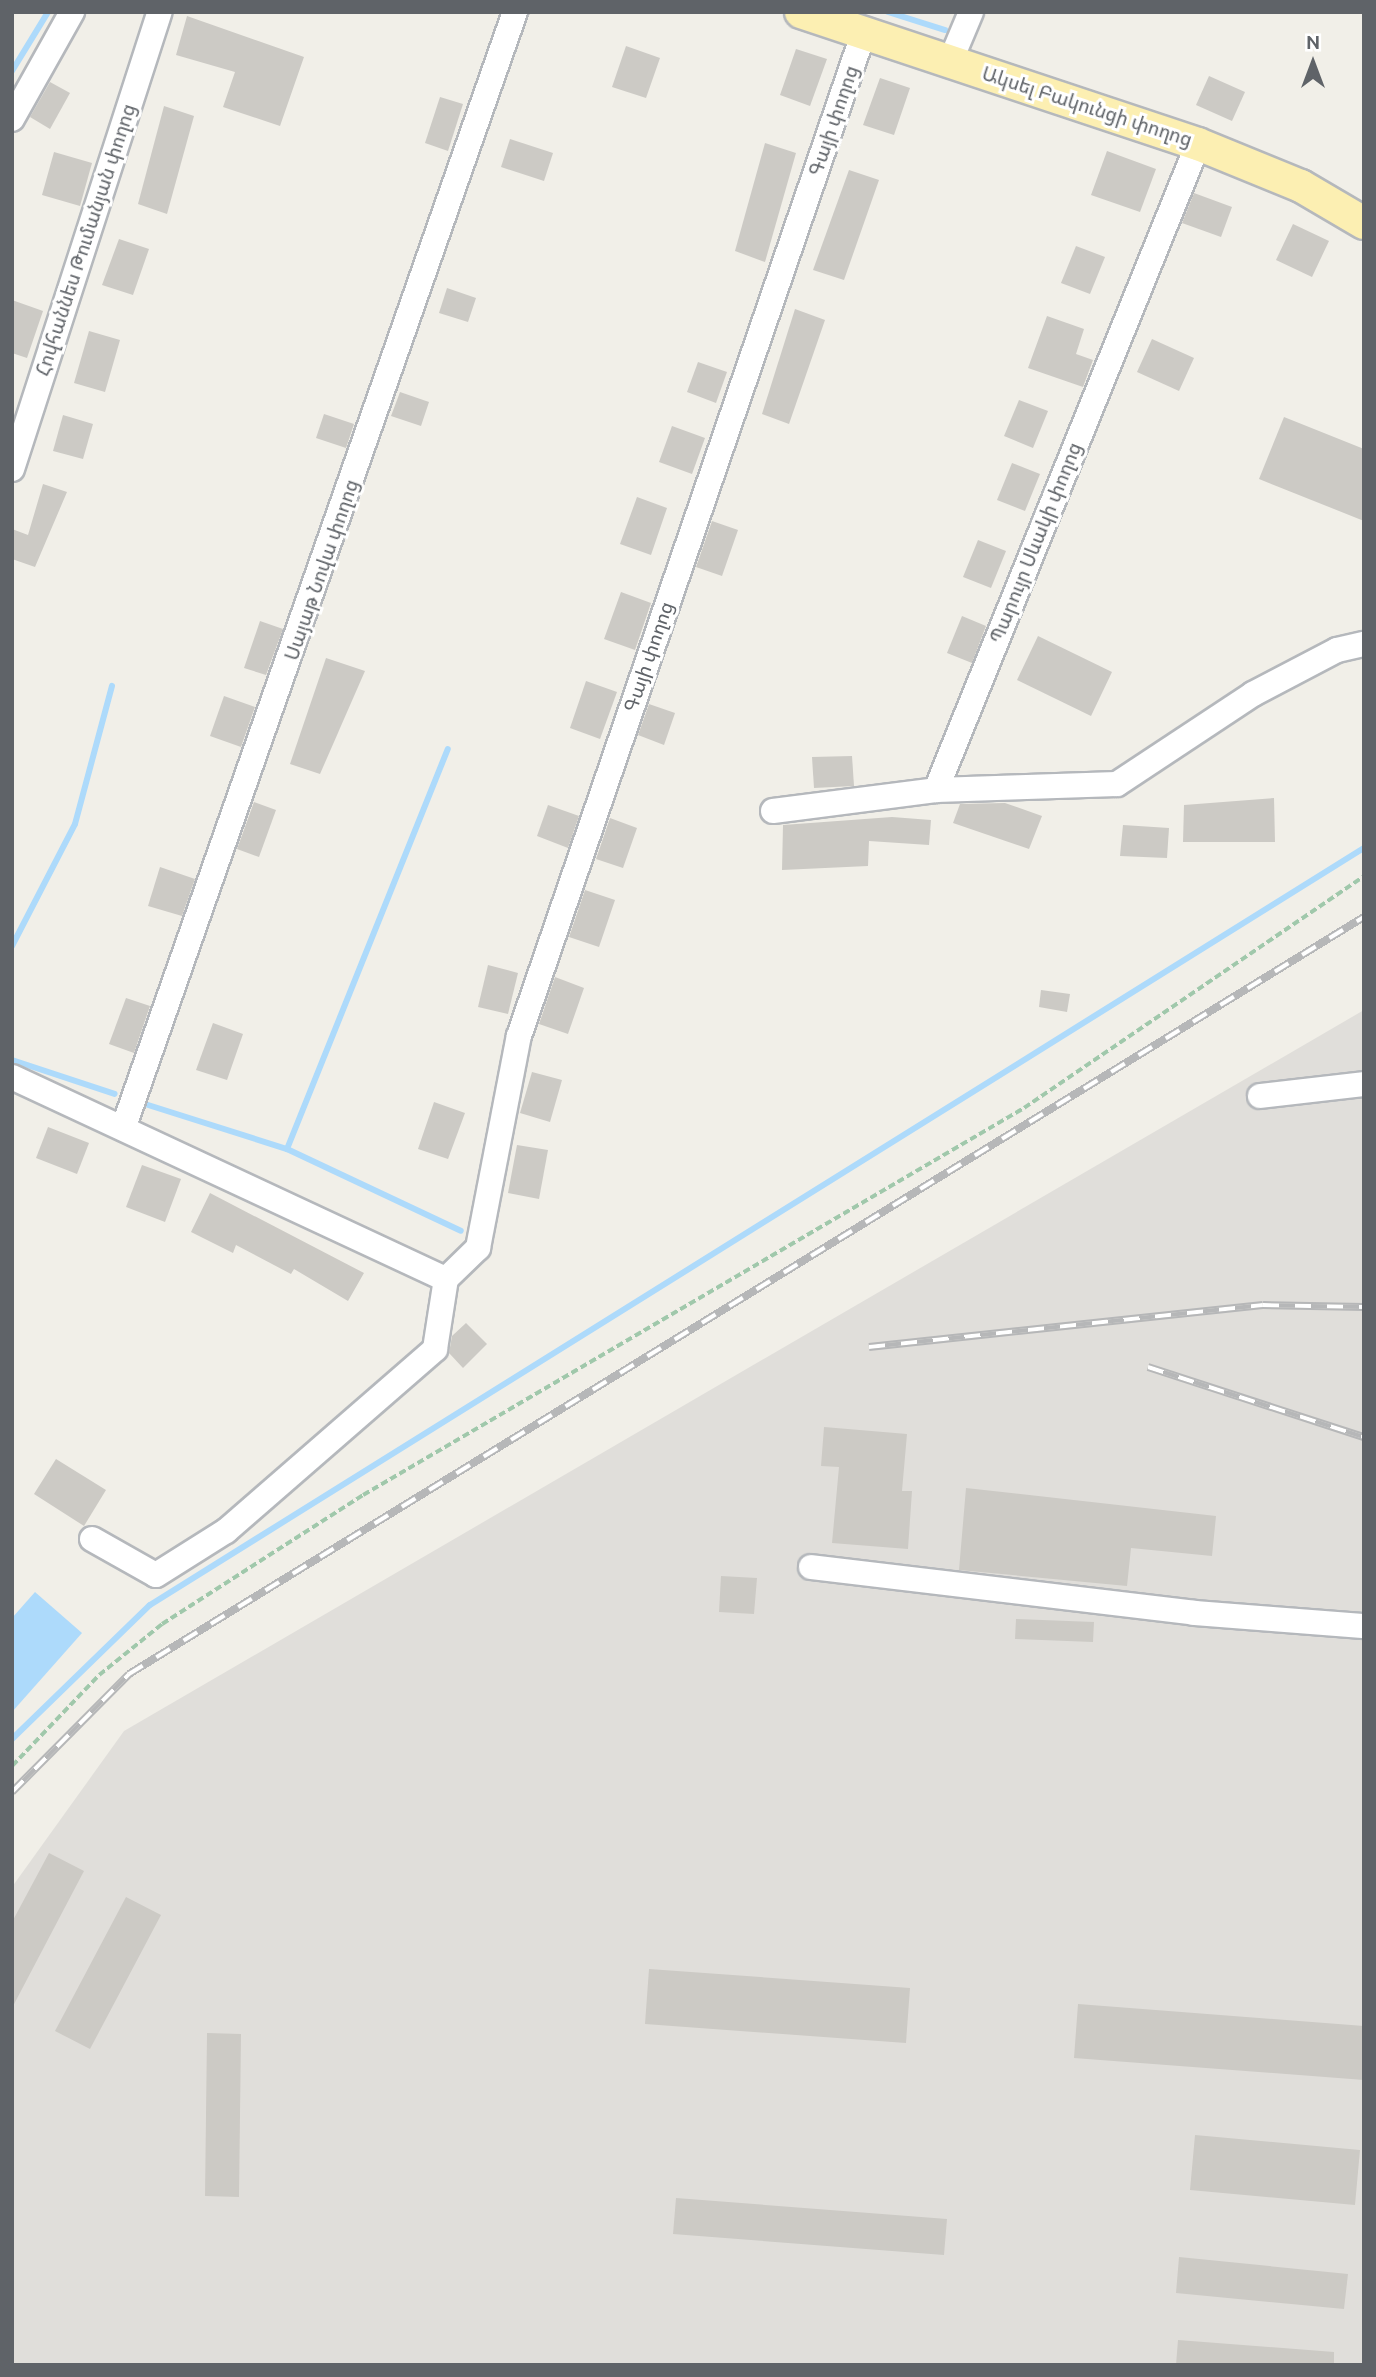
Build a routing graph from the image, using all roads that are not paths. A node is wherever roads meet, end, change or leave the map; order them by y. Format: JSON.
{"nodes":[{"id":1,"x":72,"y":12,"type":"edge"},
{"id":2,"x":160,"y":12,"type":"edge"},
{"id":3,"x":515,"y":12,"type":"edge"},
{"id":4,"x":801,"y":12,"type":"edge"},
{"id":5,"x":971,"y":12,"type":"edge"},
{"id":6,"x":864,"y":32,"type":"junction"},
{"id":7,"x":950,"y":62,"type":"junction"},
{"id":8,"x":15,"y":105,"type":"edge"},
{"id":9,"x":1198,"y":144,"type":"junction"},
{"id":10,"x":1364,"y":223,"type":"edge"},
{"id":11,"x":12,"y":469,"type":"edge"},
{"id":12,"x":1364,"y":644,"type":"edge"},
{"id":13,"x":936,"y":790,"type":"junction"},
{"id":14,"x":773,"y":811,"type":"dead end"},
{"id":15,"x":12,"y":1077,"type":"edge"},
{"id":16,"x":1364,"y":1084,"type":"edge"},
{"id":17,"x":1261,"y":1096,"type":"dead end"},
{"id":18,"x":124,"y":1126,"type":"junction"},
{"id":19,"x":446,"y":1279,"type":"junction"},
{"id":20,"x":92,"y":1539,"type":"dead end"},
{"id":21,"x":811,"y":1567,"type":"dead end"},
{"id":22,"x":1364,"y":1626,"type":"edge"}],
"edges":[{"from":1,"to":8,"type":"street"},
{"from":2,"to":11,"type":"street","name":"Հովհաննես Թումանյան փողոց"},
{"from":3,"to":18,"type":"street","name":"Սայաթ Նովա փողոց"},
{"from":4,"to":6,"type":"main road","name":"Ակսել Բակունցի փողոց"},
{"from":5,"to":7,"type":"street"},
{"from":6,"to":7,"type":"main road","name":"Ակսել Բակունցի փողոց"},
{"from":6,"to":19,"type":"street","name":"Գայի փողոց"},
{"from":7,"to":9,"type":"main road","name":"Ակսել Բակունցի փողոց"},
{"from":9,"to":10,"type":"main road","name":"Ակսել Բակունցի փողոց"},
{"from":9,"to":13,"type":"street","name":"Պարույր Սևակի փողոց"},
{"from":12,"to":13,"type":"street"},
{"from":13,"to":14,"type":"street"},
{"from":15,"to":18,"type":"street"},
{"from":16,"to":17,"type":"street"},
{"from":18,"to":19,"type":"street"},
{"from":19,"to":20,"type":"street"},
{"from":21,"to":22,"type":"street"}]}
